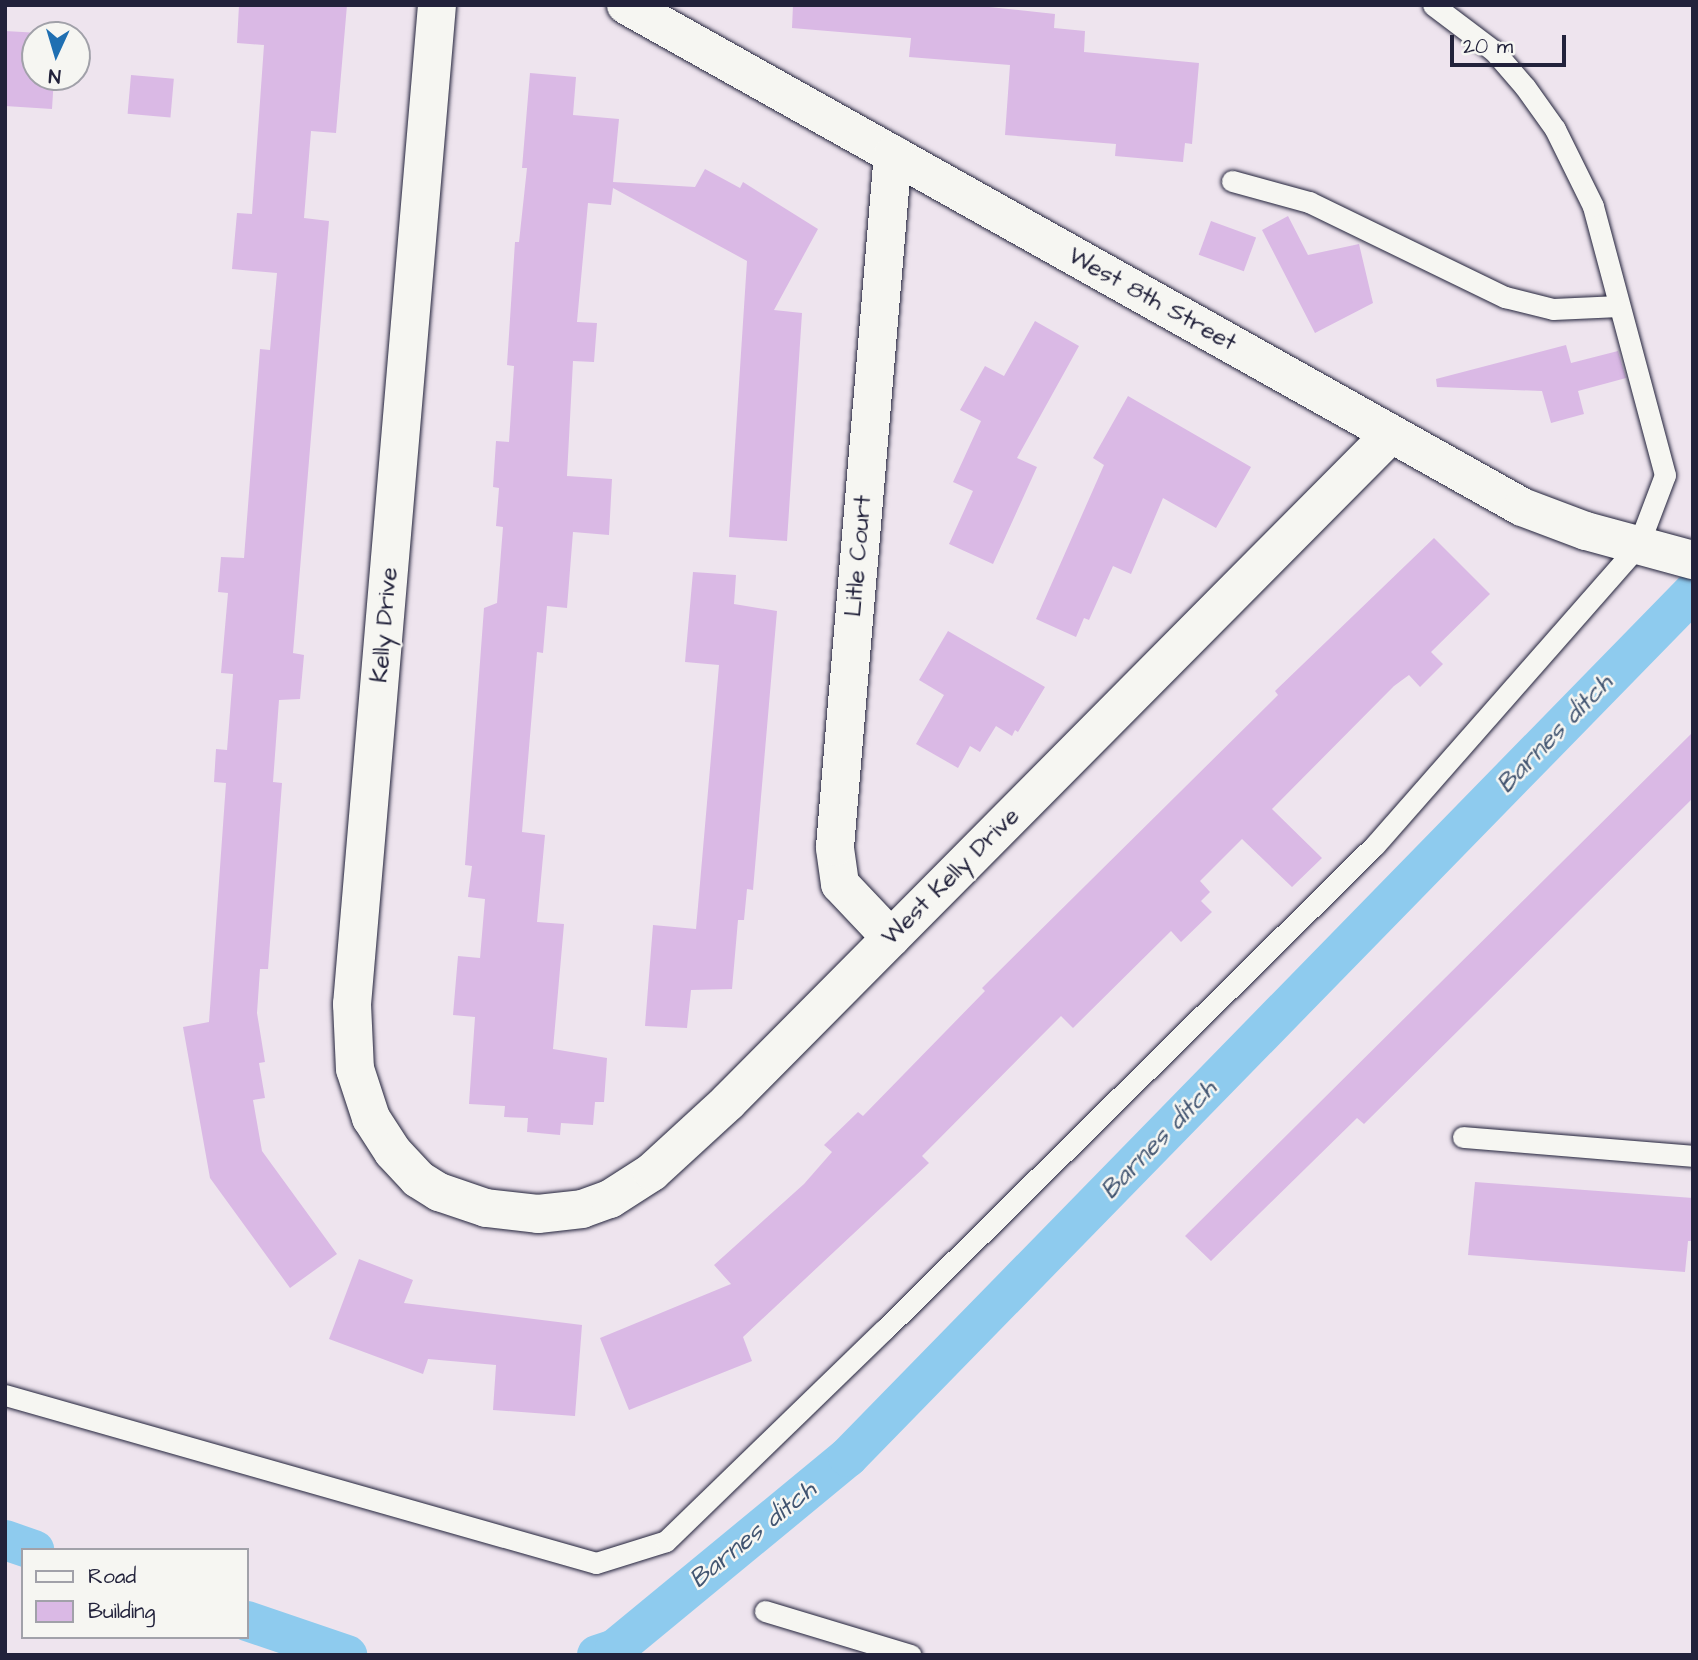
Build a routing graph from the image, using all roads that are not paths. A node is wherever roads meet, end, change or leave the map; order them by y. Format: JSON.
{"nodes":[{"id":1,"x":437,"y":5,"type":"edge"},
{"id":2,"x":626,"y":5,"type":"edge"},
{"id":3,"x":1433,"y":5,"type":"edge"},
{"id":4,"x":893,"y":154,"type":"junction"},
{"id":5,"x":1232,"y":181,"type":"dead end"},
{"id":6,"x":1619,"y":306,"type":"junction"},
{"id":7,"x":1390,"y":435,"type":"junction"},
{"id":8,"x":1645,"y":548,"type":"junction"},
{"id":9,"x":1693,"y":560,"type":"edge"},
{"id":10,"x":891,"y":938,"type":"junction"},
{"id":11,"x":1463,"y":1137,"type":"dead end"},
{"id":12,"x":1693,"y":1156,"type":"edge"},
{"id":13,"x":460,"y":1200,"type":"joint"},
{"id":14,"x":5,"y":1395,"type":"edge"},
{"id":15,"x":765,"y":1611,"type":"dead end"},
{"id":16,"x":911,"y":1655,"type":"edge"}],
"edges":[{"from":1,"to":13,"type":"street","name":"Kelly Drive"},
{"from":2,"to":4,"type":"street","name":"West 8th Street"},
{"from":3,"to":6,"type":"lane"},
{"from":4,"to":7,"type":"street","name":"West 8th Street"},
{"from":4,"to":10,"type":"street","name":"Litle Court"},
{"from":5,"to":6,"type":"lane"},
{"from":6,"to":8,"type":"lane"},
{"from":7,"to":8,"type":"street","name":"West 8th Street"},
{"from":7,"to":10,"type":"street","name":"West Kelly Drive"},
{"from":8,"to":9,"type":"street","name":"West 8th Street"},
{"from":8,"to":14,"type":"lane"},
{"from":10,"to":13,"type":"street","name":"West Kelly Drive"},
{"from":11,"to":12,"type":"lane"},
{"from":15,"to":16,"type":"lane"}]}
